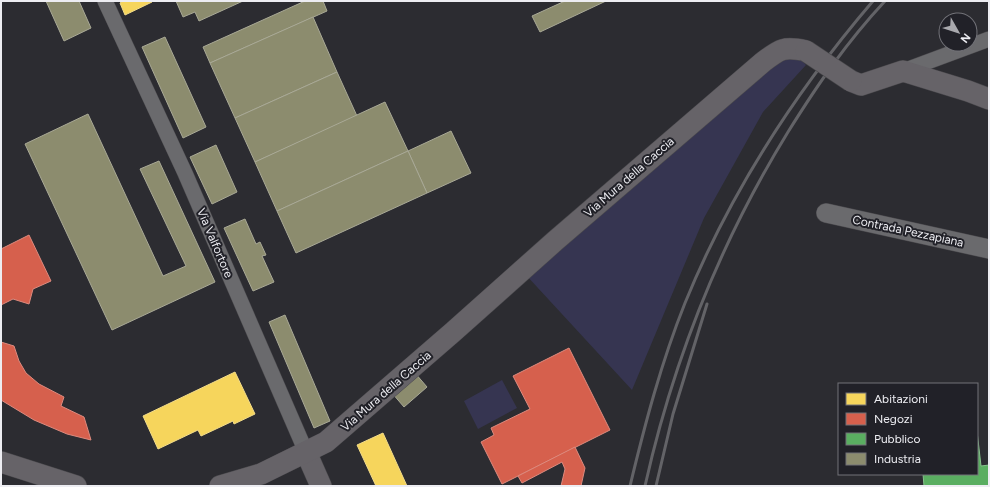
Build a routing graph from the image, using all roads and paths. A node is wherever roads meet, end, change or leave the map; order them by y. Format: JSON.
{"nodes":[{"id":1,"x":106,"y":1,"type":"edge"},
{"id":2,"x":989,"y":39,"type":"edge"},
{"id":3,"x":903,"y":71,"type":"junction"},
{"id":4,"x":989,"y":99,"type":"edge"},
{"id":5,"x":826,"y":213,"type":"dead end"},
{"id":6,"x":989,"y":249,"type":"edge"},
{"id":7,"x":1,"y":449,"type":"edge"},
{"id":8,"x":306,"y":452,"type":"junction"},
{"id":9,"x":1,"y":462,"type":"edge"},
{"id":10,"x":35,"y":474,"type":"junction"},
{"id":11,"x":76,"y":486,"type":"edge"},
{"id":12,"x":220,"y":486,"type":"edge"},
{"id":13,"x":321,"y":486,"type":"edge"}],
"edges":[{"from":1,"to":8,"type":"street","name":"Via Valfortore"},
{"from":2,"to":3,"type":"street","name":"Via Mura della Caccia"},
{"from":3,"to":4,"type":"main road"},
{"from":3,"to":8,"type":"main road","name":"Via Mura della Caccia","bridge":true},
{"from":5,"to":6,"type":"street","name":"Contrada Pezzapiana"},
{"from":7,"to":10,"type":"main road"},
{"from":8,"to":12,"type":"main road","name":"Via Mura della Caccia"},
{"from":8,"to":13,"type":"main road","name":"Via Valfortore"},
{"from":9,"to":10,"type":"main road"},
{"from":10,"to":11,"type":"main road"}]}
